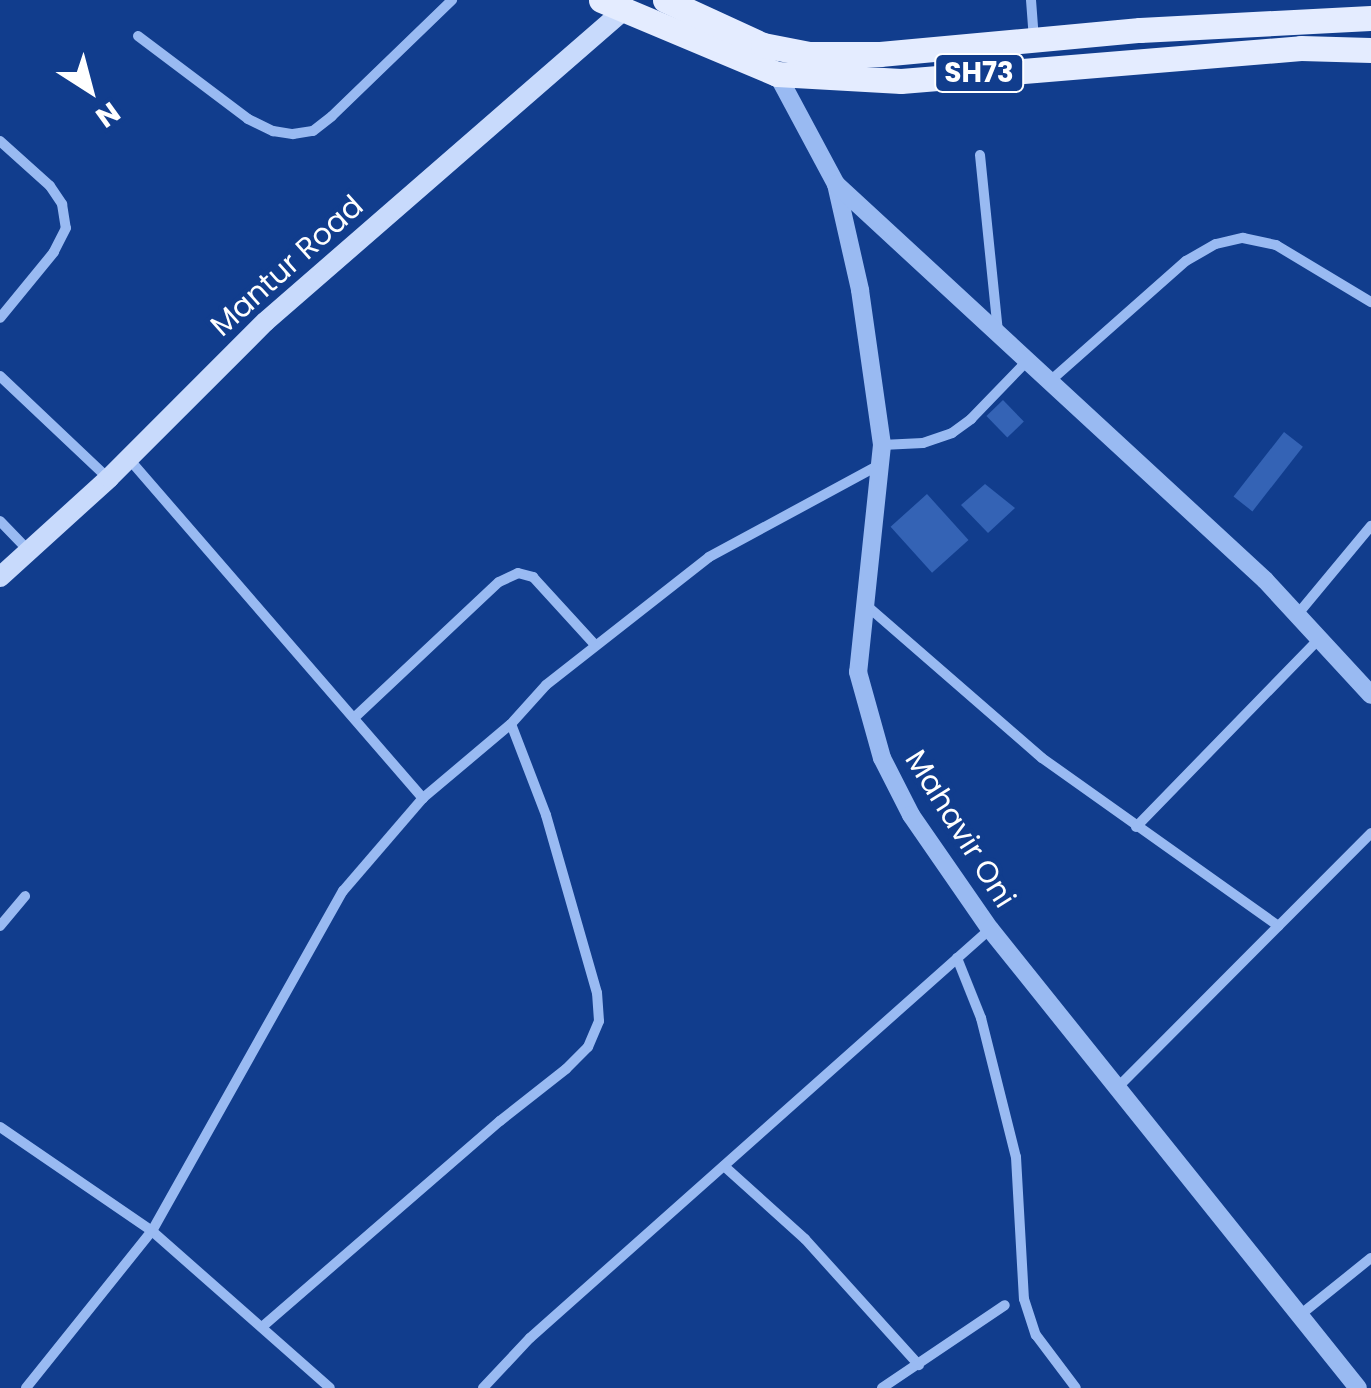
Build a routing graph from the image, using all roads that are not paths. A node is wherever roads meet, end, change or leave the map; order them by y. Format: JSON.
{"nodes":[{"id":1,"x":452,"y":0,"type":"edge"},
{"id":2,"x":665,"y":0,"type":"edge"},
{"id":3,"x":1031,"y":0,"type":"edge"},
{"id":4,"x":613,"y":5,"type":"edge"},
{"id":5,"x":1371,"y":18,"type":"edge"},
{"id":6,"x":138,"y":36,"type":"dead end"},
{"id":7,"x":1034,"y":41,"type":"junction"},
{"id":8,"x":964,"y":46,"type":"junction"},
{"id":9,"x":1371,"y":50,"type":"edge"},
{"id":10,"x":777,"y":74,"type":"junction"},
{"id":11,"x":970,"y":74,"type":"junction"},
{"id":12,"x":0,"y":141,"type":"edge"},
{"id":13,"x":980,"y":155,"type":"dead end"},
{"id":14,"x":836,"y":184,"type":"junction"},
{"id":15,"x":1368,"y":296,"type":"edge"},
{"id":16,"x":0,"y":318,"type":"edge"},
{"id":17,"x":998,"y":334,"type":"junction"},
{"id":18,"x":1027,"y":361,"type":"junction"},
{"id":19,"x":0,"y":376,"type":"edge"},
{"id":20,"x":1050,"y":382,"type":"junction"},
{"id":21,"x":882,"y":445,"type":"junction"},
{"id":22,"x":128,"y":458,"type":"junction"},
{"id":23,"x":880,"y":465,"type":"junction"},
{"id":24,"x":108,"y":478,"type":"junction"},
{"id":25,"x":0,"y":521,"type":"edge"},
{"id":26,"x":1371,"y":526,"type":"edge"},
{"id":27,"x":29,"y":551,"type":"junction"},
{"id":28,"x":0,"y":577,"type":"edge"},
{"id":29,"x":866,"y":605,"type":"junction"},
{"id":30,"x":1297,"y":615,"type":"junction"},
{"id":31,"x":1319,"y":638,"type":"junction"},
{"id":32,"x":594,"y":645,"type":"junction"},
{"id":33,"x":1371,"y":694,"type":"edge"},
{"id":34,"x":355,"y":717,"type":"junction"},
{"id":35,"x":511,"y":724,"type":"junction"},
{"id":36,"x":423,"y":798,"type":"junction"},
{"id":37,"x":1136,"y":827,"type":"junction"},
{"id":38,"x":1371,"y":833,"type":"edge"},
{"id":39,"x":25,"y":896,"type":"dead end"},
{"id":40,"x":0,"y":926,"type":"edge"},
{"id":41,"x":1278,"y":926,"type":"junction"},
{"id":42,"x":990,"y":929,"type":"junction"},
{"id":43,"x":957,"y":958,"type":"junction"},
{"id":44,"x":1117,"y":1088,"type":"junction"},
{"id":45,"x":0,"y":1126,"type":"edge"},
{"id":46,"x":724,"y":1166,"type":"junction"},
{"id":47,"x":152,"y":1231,"type":"junction"},
{"id":48,"x":1371,"y":1258,"type":"edge"},
{"id":49,"x":1005,"y":1305,"type":"dead end"},
{"id":50,"x":1300,"y":1315,"type":"junction"},
{"id":51,"x":262,"y":1328,"type":"junction"},
{"id":52,"x":919,"y":1365,"type":"junction"},
{"id":53,"x":26,"y":1388,"type":"edge"},
{"id":54,"x":330,"y":1388,"type":"edge"},
{"id":55,"x":483,"y":1388,"type":"edge"},
{"id":56,"x":882,"y":1388,"type":"edge"},
{"id":57,"x":1076,"y":1388,"type":"edge"},
{"id":58,"x":1358,"y":1388,"type":"edge"}],
"edges":[{"from":1,"to":6,"type":"street"},
{"from":2,"to":8,"type":"main road","number":"SH73"},
{"from":3,"to":7,"type":"street"},
{"from":4,"to":10,"type":"main road","number":"SH73"},
{"from":4,"to":22,"type":"main road","name":"Mantur Road"},
{"from":5,"to":7,"type":"main road","number":"SH73"},
{"from":7,"to":8,"type":"main road","number":"SH73"},
{"from":8,"to":11,"type":"main road"},
{"from":9,"to":11,"type":"main road","number":"SH73"},
{"from":10,"to":11,"type":"main road","number":"SH73"},
{"from":10,"to":14,"type":"street","name":"Mahavir Oni"},
{"from":12,"to":16,"type":"street"},
{"from":13,"to":17,"type":"street"},
{"from":14,"to":17,"type":"street"},
{"from":14,"to":21,"type":"street","name":"Mahavir Oni"},
{"from":15,"to":20,"type":"street"},
{"from":17,"to":18,"type":"street"},
{"from":18,"to":20,"type":"street"},
{"from":18,"to":21,"type":"street"},
{"from":19,"to":24,"type":"street"},
{"from":20,"to":30,"type":"street"},
{"from":21,"to":23,"type":"street","name":"Mahavir Oni"},
{"from":22,"to":24,"type":"main road","name":"Mantur Road"},
{"from":22,"to":34,"type":"street"},
{"from":23,"to":29,"type":"street","name":"Mahavir Oni"},
{"from":23,"to":32,"type":"street"},
{"from":24,"to":27,"type":"main road","name":"Mantur Road"},
{"from":25,"to":27,"type":"street"},
{"from":26,"to":30,"type":"street"},
{"from":27,"to":28,"type":"main road","name":"Mantur Road"},
{"from":29,"to":37,"type":"street"},
{"from":29,"to":42,"type":"street","name":"Mahavir Oni"},
{"from":30,"to":31,"type":"street"},
{"from":31,"to":33,"type":"street"},
{"from":31,"to":37,"type":"street"},
{"from":32,"to":34,"type":"street"},
{"from":32,"to":35,"type":"street"},
{"from":34,"to":36,"type":"street"},
{"from":35,"to":36,"type":"street"},
{"from":35,"to":51,"type":"street"},
{"from":36,"to":47,"type":"street"},
{"from":37,"to":41,"type":"street"},
{"from":38,"to":41,"type":"street"},
{"from":39,"to":40,"type":"street"},
{"from":41,"to":44,"type":"street"},
{"from":42,"to":43,"type":"street"},
{"from":42,"to":44,"type":"street","name":"Mahavir Oni"},
{"from":43,"to":46,"type":"street"},
{"from":43,"to":57,"type":"street"},
{"from":44,"to":50,"type":"street","name":"Mahavir Oni"},
{"from":45,"to":47,"type":"street"},
{"from":46,"to":52,"type":"street"},
{"from":46,"to":55,"type":"street"},
{"from":47,"to":51,"type":"street"},
{"from":47,"to":53,"type":"street"},
{"from":48,"to":50,"type":"street"},
{"from":49,"to":52,"type":"street"},
{"from":50,"to":58,"type":"street","name":"Mahavir Oni"},
{"from":51,"to":54,"type":"street"},
{"from":52,"to":56,"type":"street"}]}
